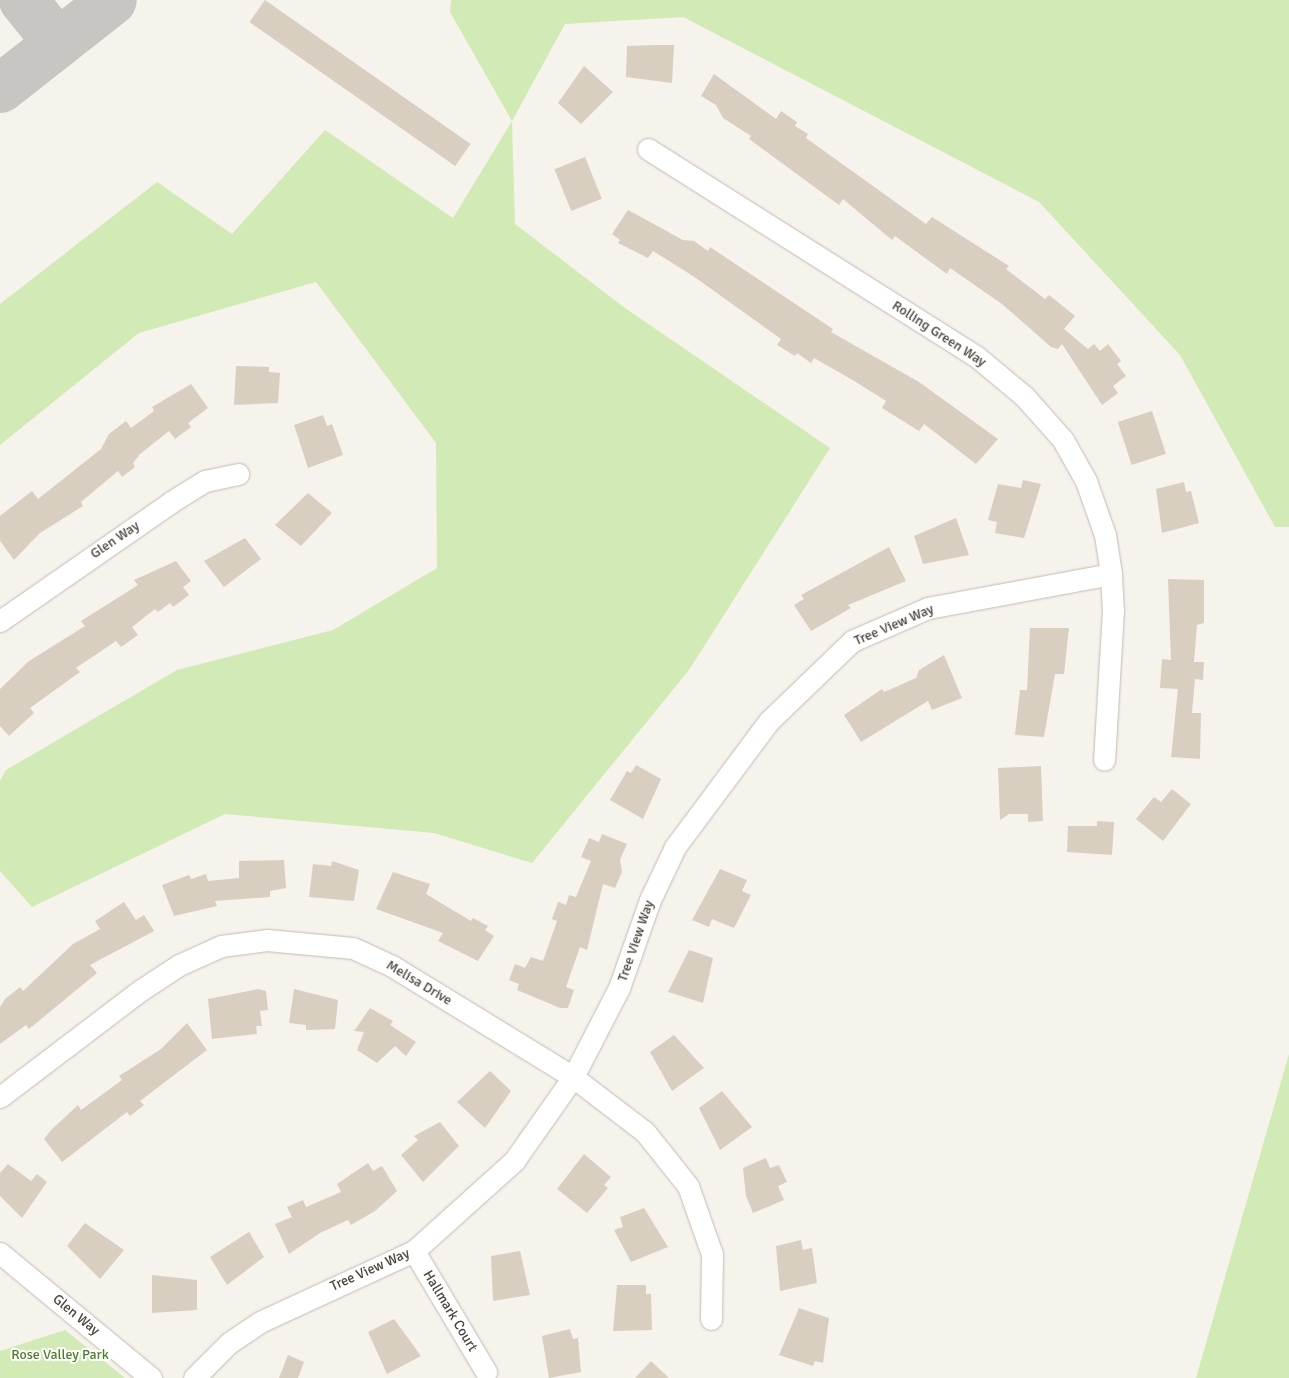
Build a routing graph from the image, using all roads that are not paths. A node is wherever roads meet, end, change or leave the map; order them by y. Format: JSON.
{"nodes":[{"id":1,"x":648,"y":150,"type":"dead end"},
{"id":2,"x":238,"y":474,"type":"dead end"},
{"id":3,"x":1111,"y":574,"type":"junction"},
{"id":4,"x":0,"y":621,"type":"edge"},
{"id":5,"x":1104,"y":760,"type":"dead end"},
{"id":6,"x":574,"y":1077,"type":"junction"},
{"id":7,"x":0,"y":1097,"type":"edge"},
{"id":8,"x":414,"y":1251,"type":"junction"},
{"id":9,"x":0,"y":1253,"type":"edge"},
{"id":10,"x":712,"y":1319,"type":"dead end"},
{"id":11,"x":486,"y":1372,"type":"dead end"},
{"id":12,"x":151,"y":1378,"type":"edge"},
{"id":13,"x":194,"y":1378,"type":"edge"}],
"edges":[{"from":1,"to":3,"type":"street","name":"Rolling Green Way"},
{"from":2,"to":4,"type":"street","name":"Glen Way"},
{"from":3,"to":5,"type":"street","name":"Rolling Green Way"},
{"from":3,"to":6,"type":"street","name":"Tree View Way"},
{"from":6,"to":7,"type":"street","name":"Melisa Drive"},
{"from":6,"to":8,"type":"street","name":"Tree View Way"},
{"from":6,"to":10,"type":"street","name":"Melisa Drive"},
{"from":8,"to":11,"type":"street","name":"Hallmark Court"},
{"from":8,"to":13,"type":"street","name":"Tree View Way"},
{"from":9,"to":12,"type":"street","name":"Glen Way"}]}
